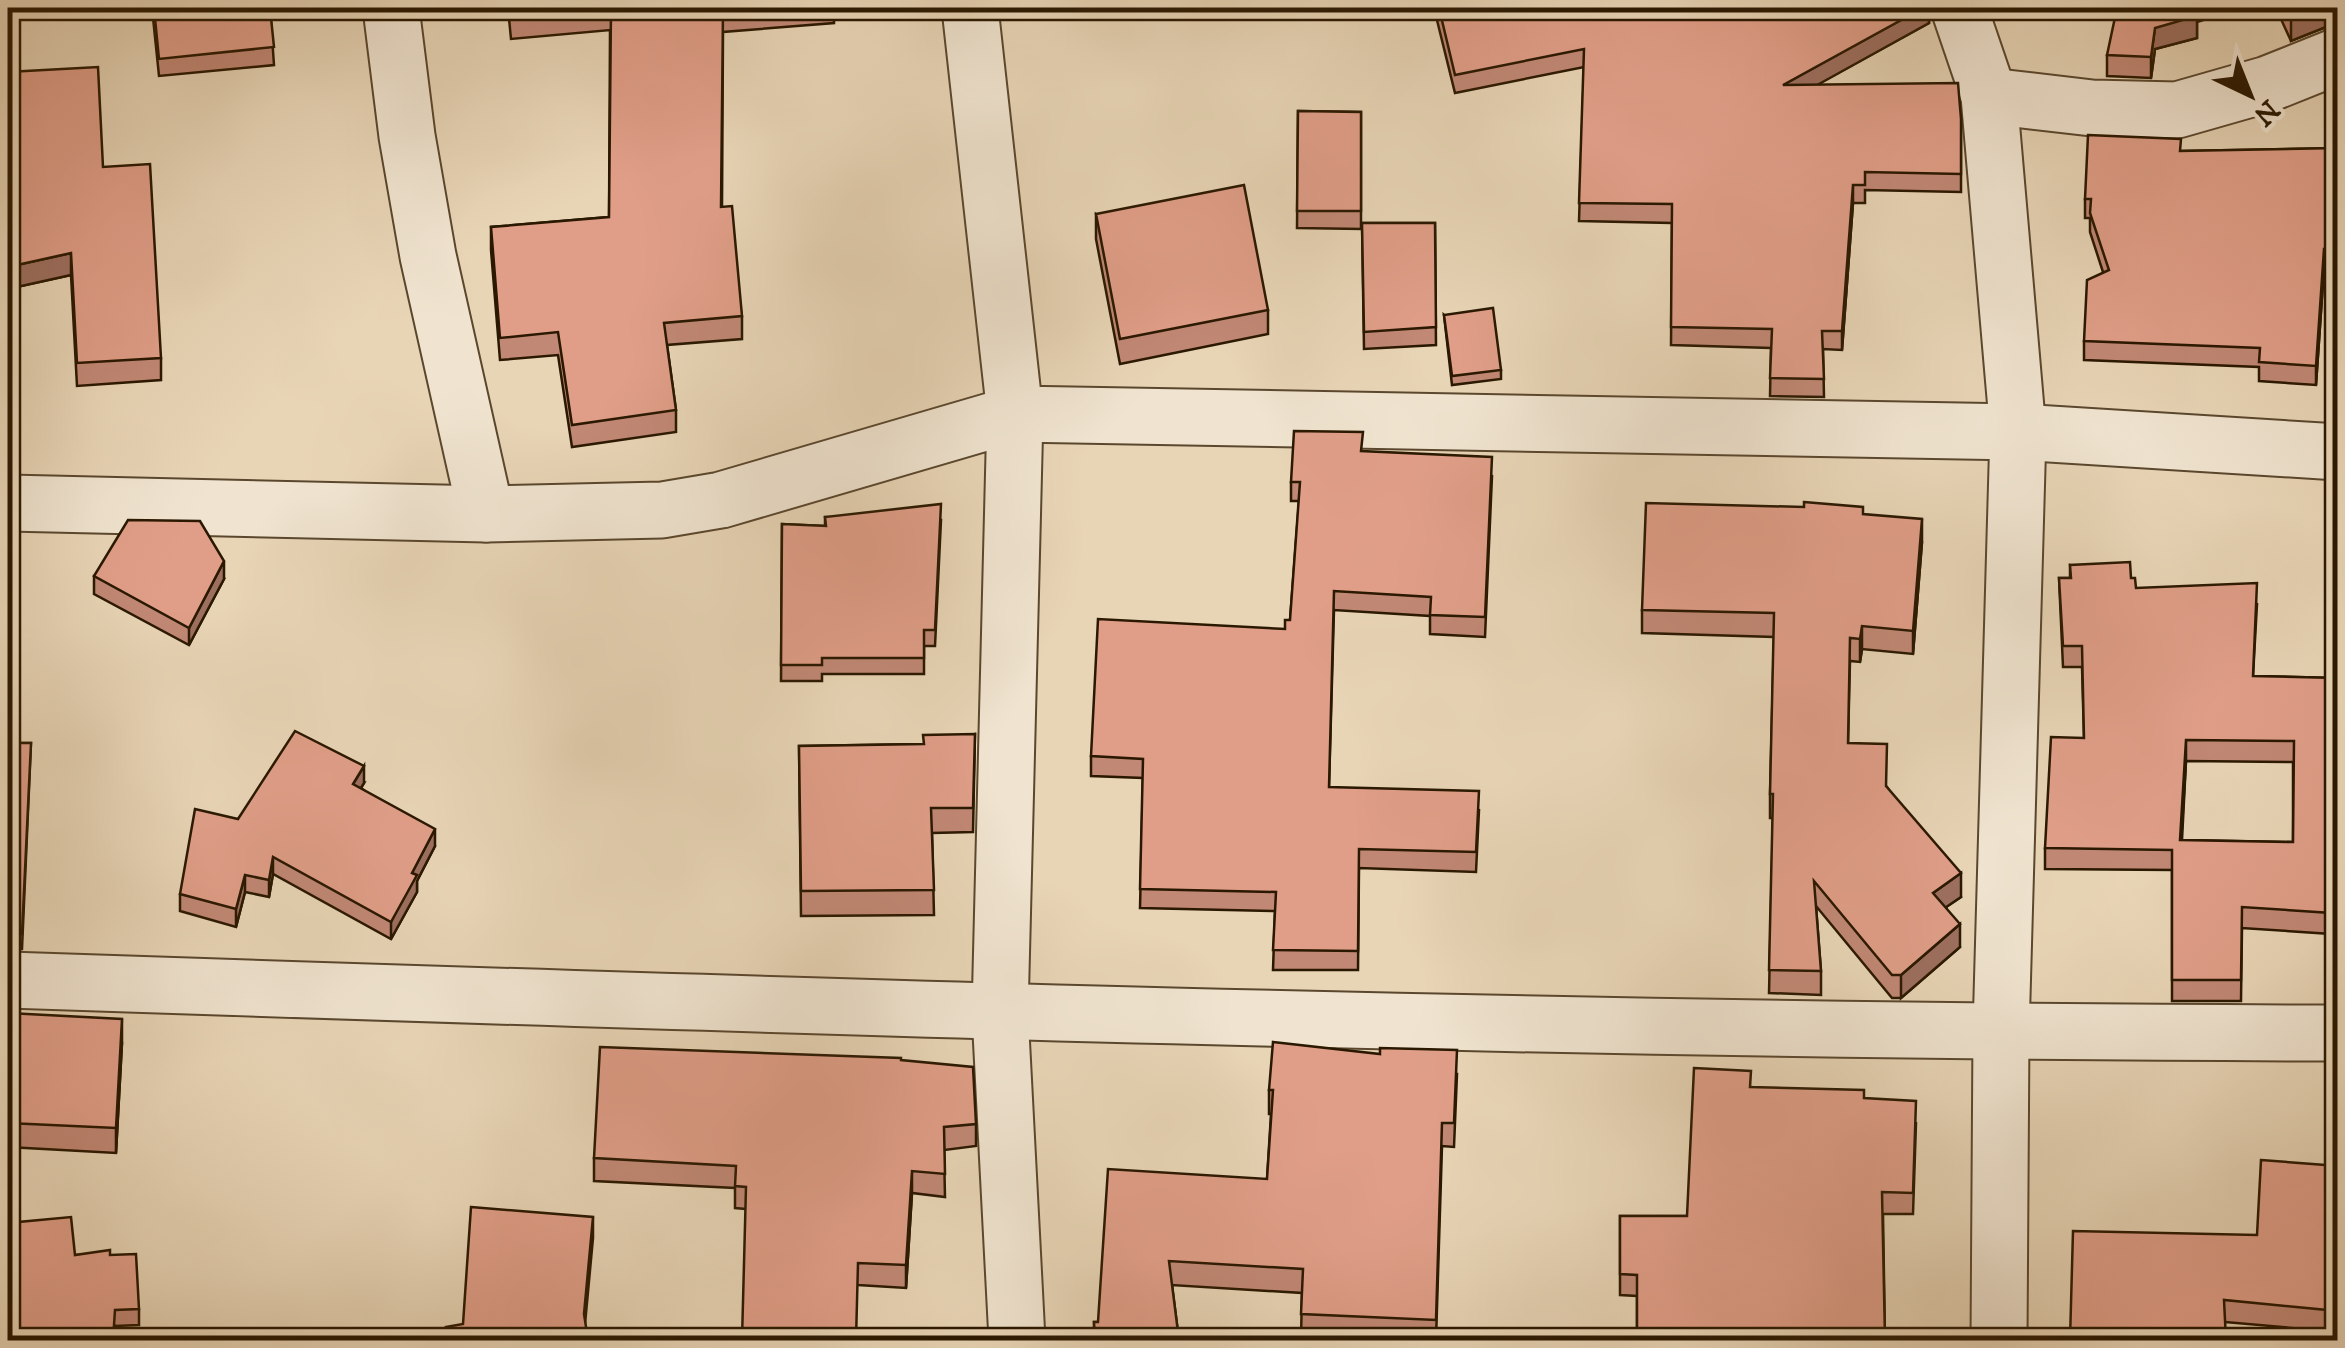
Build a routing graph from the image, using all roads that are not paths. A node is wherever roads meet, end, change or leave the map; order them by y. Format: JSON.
{"nodes":[{"id":1,"x":392,"y":8,"type":"edge"},
{"id":2,"x":970,"y":8,"type":"edge"},
{"id":3,"x":1959,"y":8,"type":"edge"},
{"id":4,"x":2338,"y":56,"type":"edge"},
{"id":5,"x":1989,"y":96,"type":"junction"},
{"id":6,"x":1015,"y":414,"type":"junction"},
{"id":7,"x":2018,"y":432,"type":"junction"},
{"id":8,"x":2338,"y":452,"type":"edge"},
{"id":9,"x":8,"y":503,"type":"edge"},
{"id":10,"x":486,"y":514,"type":"junction"},
{"id":11,"x":8,"y":980,"type":"edge"},
{"id":12,"x":1000,"y":1013,"type":"junction"},
{"id":13,"x":2001,"y":1032,"type":"junction"},
{"id":14,"x":2338,"y":1032,"type":"edge"},
{"id":15,"x":1017,"y":1340,"type":"edge"},
{"id":16,"x":1999,"y":1340,"type":"edge"}],
"edges":[{"from":1,"to":10,"type":"street"},
{"from":2,"to":6,"type":"street"},
{"from":3,"to":5,"type":"street"},
{"from":4,"to":5,"type":"street"},
{"from":5,"to":7,"type":"street"},
{"from":6,"to":7,"type":"street"},
{"from":6,"to":10,"type":"street"},
{"from":6,"to":12,"type":"street"},
{"from":7,"to":8,"type":"street"},
{"from":7,"to":13,"type":"street"},
{"from":9,"to":10,"type":"street"},
{"from":11,"to":12,"type":"street"},
{"from":12,"to":13,"type":"street"},
{"from":12,"to":15,"type":"street"},
{"from":13,"to":14,"type":"street"},
{"from":13,"to":16,"type":"street"}]}
